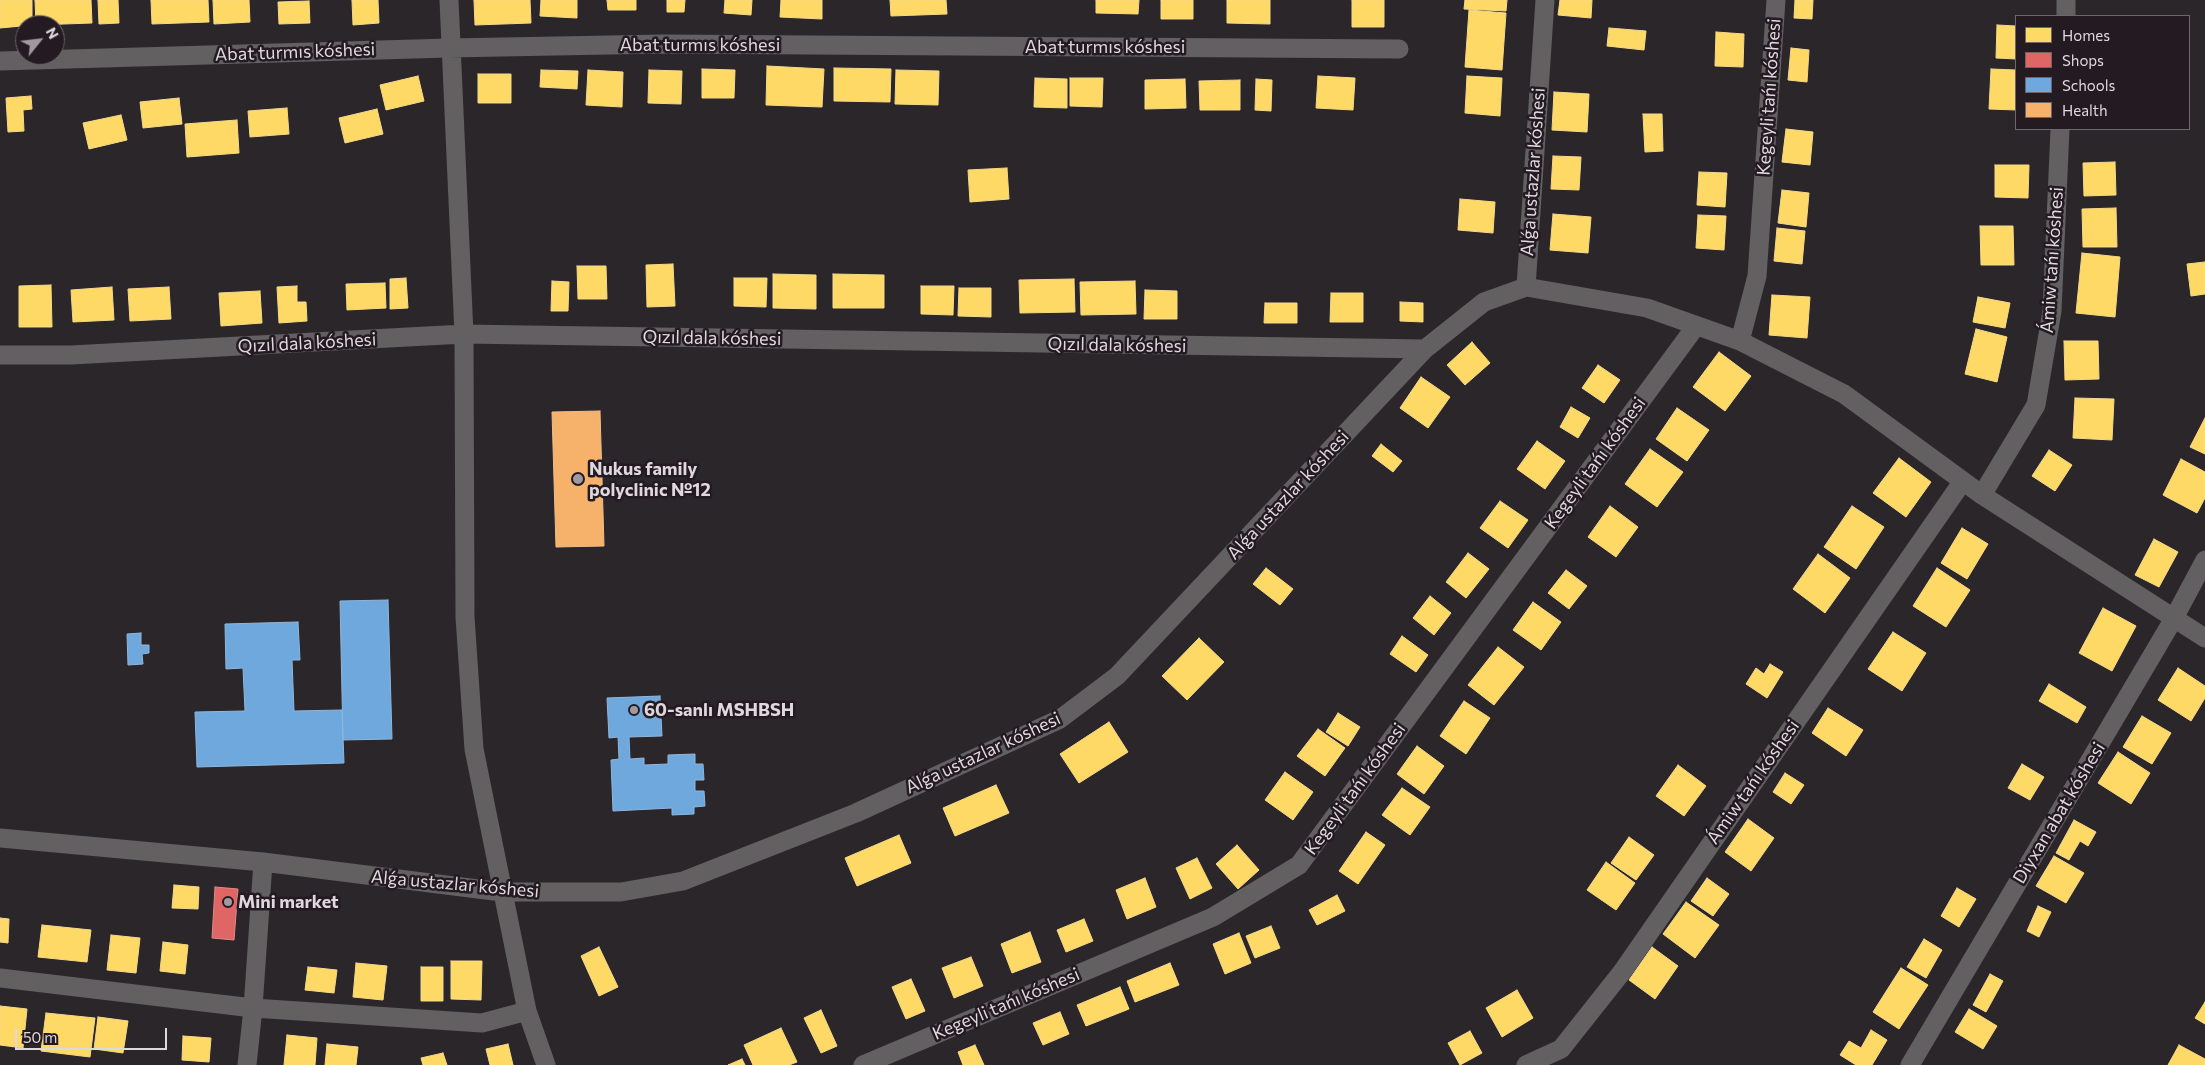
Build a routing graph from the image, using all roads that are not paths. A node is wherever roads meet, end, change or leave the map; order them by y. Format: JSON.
{"nodes":[{"id":1,"x":449,"y":0,"type":"edge"},
{"id":2,"x":1545,"y":0,"type":"edge"},
{"id":3,"x":1776,"y":0,"type":"edge"},
{"id":4,"x":2066,"y":0,"type":"edge"},
{"id":5,"x":2066,"y":15,"type":"edge"},
{"id":6,"x":449,"y":48,"type":"junction"},
{"id":7,"x":1399,"y":49,"type":"dead end"},
{"id":8,"x":0,"y":61,"type":"edge"},
{"id":9,"x":2060,"y":130,"type":"edge"},
{"id":10,"x":1526,"y":287,"type":"junction"},
{"id":11,"x":1696,"y":326,"type":"junction"},
{"id":12,"x":464,"y":334,"type":"junction"},
{"id":13,"x":1740,"y":341,"type":"junction"},
{"id":14,"x":1425,"y":349,"type":"junction"},
{"id":15,"x":0,"y":355,"type":"edge"},
{"id":16,"x":1963,"y":481,"type":"junction"},
{"id":17,"x":1982,"y":495,"type":"junction"},
{"id":18,"x":2205,"y":560,"type":"edge"},
{"id":19,"x":2173,"y":620,"type":"junction"},
{"id":20,"x":2205,"y":638,"type":"edge"},
{"id":21,"x":0,"y":838,"type":"edge"},
{"id":22,"x":263,"y":862,"type":"junction"},
{"id":23,"x":502,"y":892,"type":"junction"},
{"id":24,"x":0,"y":978,"type":"edge"},
{"id":25,"x":253,"y":1008,"type":"junction"},
{"id":26,"x":527,"y":1011,"type":"junction"},
{"id":27,"x":247,"y":1065,"type":"edge"},
{"id":28,"x":546,"y":1065,"type":"edge"},
{"id":29,"x":862,"y":1065,"type":"edge"},
{"id":30,"x":1526,"y":1065,"type":"edge"},
{"id":31,"x":1910,"y":1065,"type":"edge"}],
"edges":[{"from":1,"to":6,"type":"street"},
{"from":2,"to":10,"type":"street","name":"Alǵa ustazlar kóshesi"},
{"from":3,"to":13,"type":"street","name":"Kegeyli tańı kóshesi"},
{"from":4,"to":5,"type":"street"},
{"from":6,"to":7,"type":"street","name":"Abat turmıs kóshesi"},
{"from":6,"to":8,"type":"street","name":"Abat turmıs kóshesi"},
{"from":6,"to":12,"type":"street"},
{"from":9,"to":17,"type":"street","name":"Ámiw tańı kóshesi"},
{"from":10,"to":11,"type":"street"},
{"from":10,"to":14,"type":"street","name":"Alǵa ustazlar kóshesi"},
{"from":11,"to":13,"type":"street"},
{"from":11,"to":29,"type":"street","name":"Kegeyli tańı kóshesi"},
{"from":12,"to":14,"type":"street","name":"Qızıl dala kóshesi"},
{"from":12,"to":15,"type":"street","name":"Qızıl dala kóshesi"},
{"from":12,"to":23,"type":"street"},
{"from":13,"to":16,"type":"street"},
{"from":14,"to":23,"type":"street","name":"Alǵa ustazlar kóshesi"},
{"from":16,"to":17,"type":"street"},
{"from":16,"to":30,"type":"street","name":"Ámiw tańı kóshesi"},
{"from":17,"to":19,"type":"street"},
{"from":18,"to":19,"type":"street","name":"Diyxan abat kóshesi"},
{"from":19,"to":20,"type":"street"},
{"from":19,"to":31,"type":"street","name":"Diyxan abat kóshesi"},
{"from":21,"to":22,"type":"street","name":"Alǵa ustazlar kóshesi"},
{"from":22,"to":23,"type":"street","name":"Alǵa ustazlar kóshesi"},
{"from":22,"to":25,"type":"street"},
{"from":23,"to":26,"type":"street"},
{"from":24,"to":25,"type":"street"},
{"from":25,"to":26,"type":"street"},
{"from":25,"to":27,"type":"street"},
{"from":26,"to":28,"type":"street"}]}
